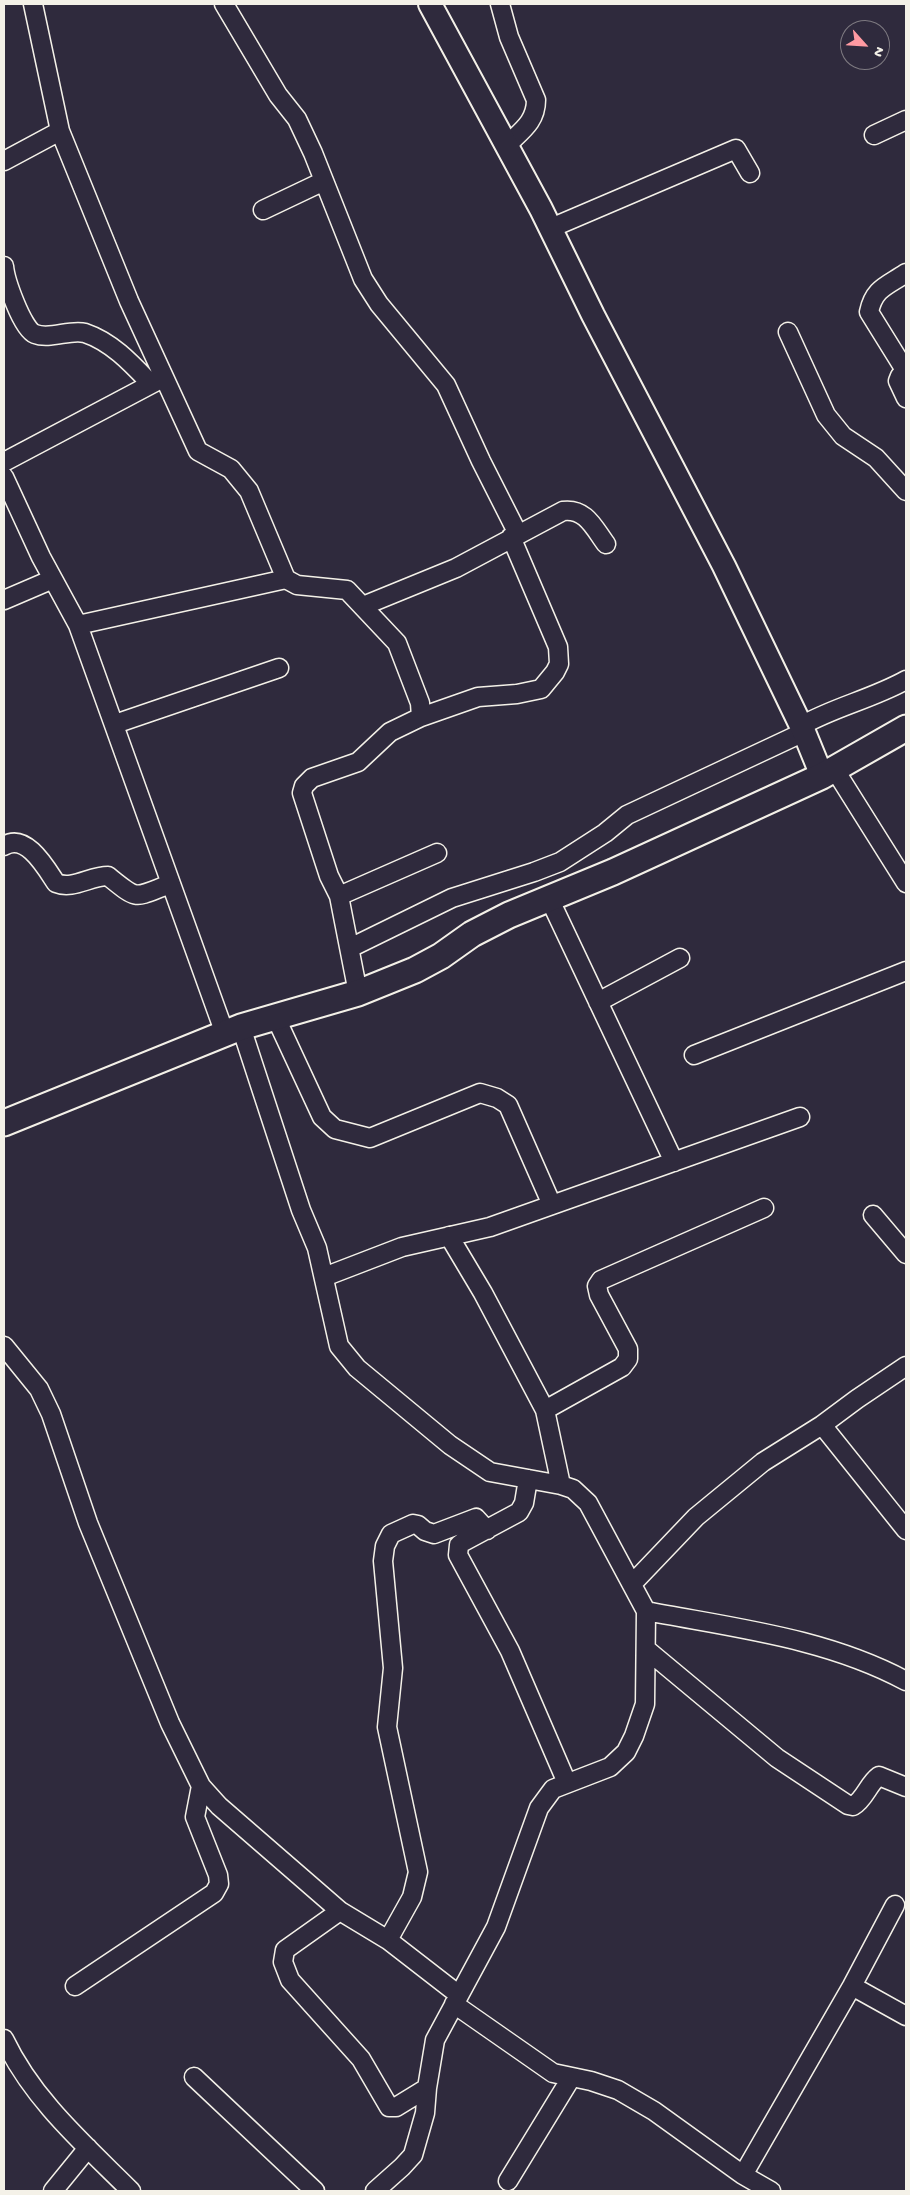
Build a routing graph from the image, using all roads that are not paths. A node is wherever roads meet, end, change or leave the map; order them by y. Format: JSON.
{"nodes":[{"id":1,"x":33,"y":4,"type":"edge"},
{"id":2,"x":224,"y":4,"type":"edge"},
{"id":3,"x":500,"y":4,"type":"edge"},
{"id":4,"x":432,"y":5,"type":"edge"},
{"id":5,"x":906,"y":120,"type":"edge"},
{"id":6,"x":60,"y":131,"type":"junction"},
{"id":7,"x":874,"y":135,"type":"dead end"},
{"id":8,"x":506,"y":145,"type":"junction"},
{"id":9,"x":4,"y":161,"type":"edge"},
{"id":10,"x":750,"y":173,"type":"dead end"},
{"id":11,"x":324,"y":181,"type":"junction"},
{"id":12,"x":262,"y":210,"type":"dead end"},
{"id":13,"x":551,"y":228,"type":"junction"},
{"id":14,"x":4,"y":266,"type":"edge"},
{"id":15,"x":906,"y":273,"type":"edge"},
{"id":16,"x":788,"y":332,"type":"dead end"},
{"id":17,"x":906,"y":370,"type":"edge"},
{"id":18,"x":157,"y":381,"type":"junction"},
{"id":19,"x":906,"y":398,"type":"edge"},
{"id":20,"x":4,"y":462,"type":"edge"},
{"id":21,"x":4,"y":477,"type":"edge"},
{"id":22,"x":906,"y":491,"type":"edge"},
{"id":23,"x":8,"y":498,"type":"edge"},
{"id":24,"x":515,"y":536,"type":"junction"},
{"id":25,"x":606,"y":544,"type":"dead end"},
{"id":26,"x":53,"y":579,"type":"junction"},
{"id":27,"x":286,"y":580,"type":"junction"},
{"id":28,"x":4,"y":600,"type":"edge"},
{"id":29,"x":363,"y":606,"type":"junction"},
{"id":30,"x":78,"y":625,"type":"junction"},
{"id":31,"x":279,"y":668,"type":"dead end"},
{"id":32,"x":906,"y":680,"type":"edge"},
{"id":33,"x":422,"y":717,"type":"junction"},
{"id":34,"x":114,"y":724,"type":"junction"},
{"id":35,"x":906,"y":728,"type":"edge"},
{"id":36,"x":802,"y":729,"type":"junction"},
{"id":37,"x":828,"y":773,"type":"junction"},
{"id":38,"x":4,"y":846,"type":"edge"},
{"id":39,"x":437,"y":853,"type":"dead end"},
{"id":40,"x":906,"y":882,"type":"edge"},
{"id":41,"x":170,"y":884,"type":"junction"},
{"id":42,"x":339,"y":896,"type":"junction"},
{"id":43,"x":549,"y":898,"type":"junction"},
{"id":44,"x":350,"y":948,"type":"junction"},
{"id":45,"x":680,"y":958,"type":"dead end"},
{"id":46,"x":906,"y":970,"type":"edge"},
{"id":47,"x":358,"y":993,"type":"junction"},
{"id":48,"x":598,"y":1002,"type":"junction"},
{"id":49,"x":275,"y":1016,"type":"junction"},
{"id":50,"x":233,"y":1031,"type":"junction"},
{"id":51,"x":694,"y":1055,"type":"dead end"},
{"id":52,"x":800,"y":1117,"type":"dead end"},
{"id":53,"x":4,"y":1123,"type":"edge"},
{"id":54,"x":674,"y":1162,"type":"junction"},
{"id":55,"x":552,"y":1205,"type":"junction"},
{"id":56,"x":764,"y":1208,"type":"dead end"},
{"id":57,"x":873,"y":1215,"type":"dead end"},
{"id":58,"x":449,"y":1236,"type":"junction"},
{"id":59,"x":906,"y":1254,"type":"edge"},
{"id":60,"x":324,"y":1277,"type":"junction"},
{"id":61,"x":4,"y":1348,"type":"edge"},
{"id":62,"x":906,"y":1366,"type":"edge"},
{"id":63,"x":545,"y":1410,"type":"junction"},
{"id":64,"x":822,"y":1425,"type":"junction"},
{"id":65,"x":528,"y":1479,"type":"junction"},
{"id":66,"x":561,"y":1484,"type":"junction"},
{"id":67,"x":486,"y":1530,"type":"junction"},
{"id":68,"x":906,"y":1530,"type":"edge"},
{"id":69,"x":632,"y":1584,"type":"junction"},
{"id":70,"x":646,"y":1611,"type":"junction"},
{"id":71,"x":646,"y":1649,"type":"junction"},
{"id":72,"x":906,"y":1680,"type":"edge"},
{"id":73,"x":566,"y":1783,"type":"junction"},
{"id":74,"x":201,"y":1786,"type":"junction"},
{"id":75,"x":906,"y":1787,"type":"edge"},
{"id":76,"x":895,"y":1905,"type":"dead end"},
{"id":77,"x":340,"y":1911,"type":"junction"},
{"id":78,"x":388,"y":1940,"type":"junction"},
{"id":79,"x":75,"y":1986,"type":"dead end"},
{"id":80,"x":852,"y":1986,"type":"junction"},
{"id":81,"x":456,"y":1999,"type":"junction"},
{"id":82,"x":906,"y":2016,"type":"edge"},
{"id":83,"x":4,"y":2039,"type":"edge"},
{"id":84,"x":194,"y":2077,"type":"dead end"},
{"id":85,"x":571,"y":2078,"type":"junction"},
{"id":86,"x":427,"y":2088,"type":"junction"},
{"id":87,"x":88,"y":2148,"type":"junction"},
{"id":88,"x":742,"y":2175,"type":"junction"},
{"id":89,"x":508,"y":2180,"type":"dead end"},
{"id":90,"x":53,"y":2191,"type":"edge"},
{"id":91,"x":131,"y":2191,"type":"edge"},
{"id":92,"x":315,"y":2191,"type":"edge"},
{"id":93,"x":375,"y":2191,"type":"edge"},
{"id":94,"x":771,"y":2191,"type":"edge"}],
"edges":[{"from":1,"to":6,"type":"street"},
{"from":2,"to":11,"type":"street"},
{"from":3,"to":8,"type":"street"},
{"from":4,"to":8,"type":"street"},
{"from":5,"to":7,"type":"street"},
{"from":6,"to":9,"type":"street"},
{"from":6,"to":18,"type":"street"},
{"from":8,"to":13,"type":"street"},
{"from":10,"to":13,"type":"street"},
{"from":11,"to":12,"type":"street"},
{"from":11,"to":24,"type":"street"},
{"from":13,"to":36,"type":"street"},
{"from":14,"to":18,"type":"street"},
{"from":15,"to":17,"type":"street"},
{"from":16,"to":22,"type":"street"},
{"from":17,"to":19,"type":"street"},
{"from":18,"to":20,"type":"street"},
{"from":18,"to":27,"type":"street"},
{"from":21,"to":23,"type":"street"},
{"from":23,"to":26,"type":"street"},
{"from":24,"to":25,"type":"street"},
{"from":24,"to":29,"type":"street"},
{"from":24,"to":33,"type":"street"},
{"from":26,"to":28,"type":"street"},
{"from":26,"to":30,"type":"street"},
{"from":27,"to":29,"type":"street"},
{"from":27,"to":30,"type":"street"},
{"from":29,"to":33,"type":"street"},
{"from":30,"to":34,"type":"street"},
{"from":31,"to":34,"type":"street"},
{"from":32,"to":36,"type":"street"},
{"from":33,"to":42,"type":"street"},
{"from":34,"to":41,"type":"street"},
{"from":35,"to":37,"type":"main road"},
{"from":36,"to":37,"type":"street"},
{"from":36,"to":44,"type":"street"},
{"from":37,"to":40,"type":"street"},
{"from":37,"to":43,"type":"main road"},
{"from":38,"to":41,"type":"street"},
{"from":39,"to":42,"type":"street"},
{"from":41,"to":50,"type":"street"},
{"from":42,"to":44,"type":"street"},
{"from":43,"to":47,"type":"main road"},
{"from":43,"to":48,"type":"street"},
{"from":44,"to":47,"type":"street"},
{"from":45,"to":48,"type":"street"},
{"from":46,"to":51,"type":"street"},
{"from":47,"to":49,"type":"main road"},
{"from":48,"to":54,"type":"street"},
{"from":49,"to":50,"type":"main road"},
{"from":49,"to":55,"type":"street"},
{"from":50,"to":53,"type":"main road"},
{"from":50,"to":60,"type":"street"},
{"from":52,"to":54,"type":"street"},
{"from":54,"to":55,"type":"street"},
{"from":55,"to":58,"type":"street"},
{"from":56,"to":63,"type":"street"},
{"from":57,"to":59,"type":"street"},
{"from":58,"to":60,"type":"street"},
{"from":58,"to":63,"type":"street"},
{"from":60,"to":65,"type":"street"},
{"from":61,"to":74,"type":"street"},
{"from":62,"to":64,"type":"street"},
{"from":63,"to":66,"type":"street"},
{"from":64,"to":68,"type":"street"},
{"from":64,"to":69,"type":"street"},
{"from":65,"to":66,"type":"street"},
{"from":65,"to":67,"type":"street"},
{"from":66,"to":69,"type":"street"},
{"from":67,"to":73,"type":"street"},
{"from":67,"to":78,"type":"street"},
{"from":69,"to":70,"type":"street"},
{"from":70,"to":71,"type":"street"},
{"from":70,"to":72,"type":"street"},
{"from":71,"to":73,"type":"street"},
{"from":71,"to":75,"type":"street"},
{"from":73,"to":81,"type":"street"},
{"from":74,"to":77,"type":"street"},
{"from":74,"to":79,"type":"street"},
{"from":76,"to":80,"type":"street"},
{"from":77,"to":78,"type":"street"},
{"from":77,"to":86,"type":"street"},
{"from":78,"to":81,"type":"street"},
{"from":80,"to":82,"type":"street"},
{"from":80,"to":88,"type":"street"},
{"from":81,"to":85,"type":"street"},
{"from":81,"to":86,"type":"street"},
{"from":83,"to":87,"type":"street"},
{"from":84,"to":92,"type":"street"},
{"from":85,"to":88,"type":"street"},
{"from":85,"to":89,"type":"street"},
{"from":86,"to":93,"type":"street"},
{"from":87,"to":90,"type":"street"},
{"from":87,"to":91,"type":"street"},
{"from":88,"to":94,"type":"street"}]}
